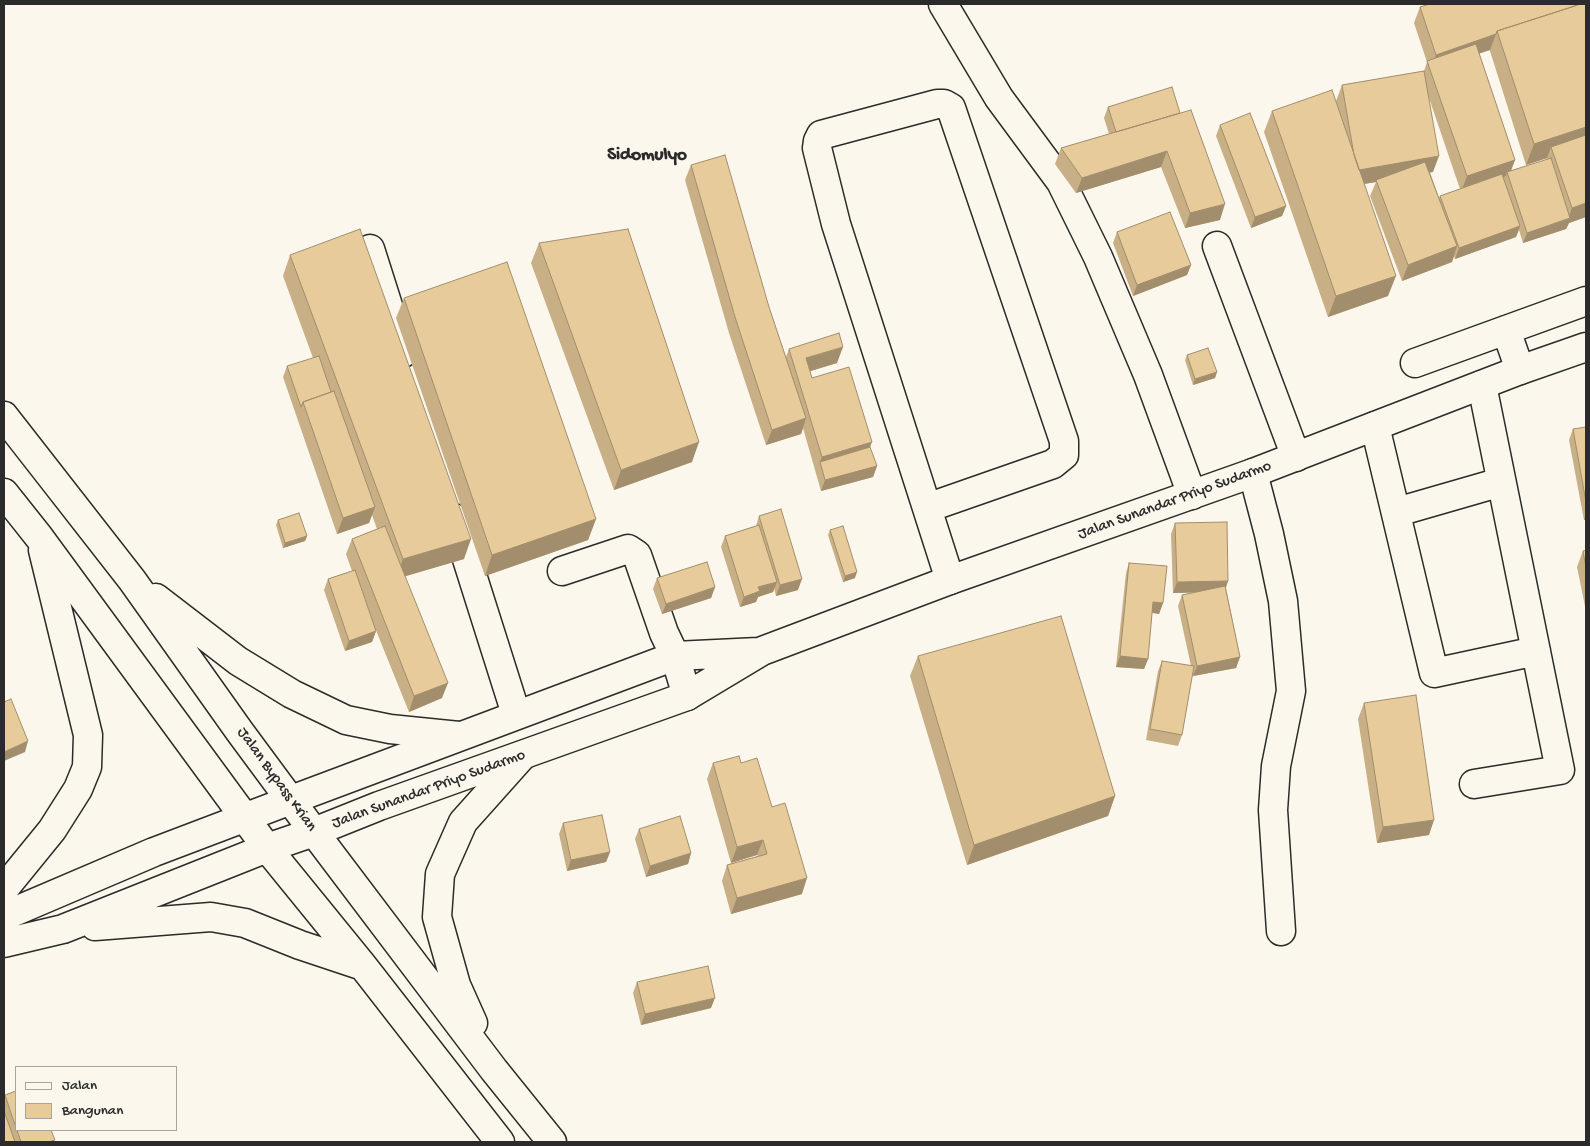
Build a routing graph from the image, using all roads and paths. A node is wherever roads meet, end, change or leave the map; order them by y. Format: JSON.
{"nodes":[{"id":1,"x":943,"y":4,"type":"edge"},
{"id":2,"x":1216,"y":246,"type":"dead end"},
{"id":3,"x":370,"y":249,"type":"dead end"},
{"id":4,"x":1586,"y":300,"type":"edge"},
{"id":5,"x":1506,"y":330,"type":"junction"},
{"id":6,"x":1586,"y":347,"type":"edge"},
{"id":7,"x":1415,"y":363,"type":"dead end"},
{"id":8,"x":1520,"y":370,"type":"junction"},
{"id":9,"x":409,"y":373,"type":"edge"},
{"id":10,"x":1482,"y":385,"type":"junction"},
{"id":11,"x":4,"y":416,"type":"edge"},
{"id":12,"x":1375,"y":426,"type":"junction"},
{"id":13,"x":1296,"y":457,"type":"junction"},
{"id":14,"x":1253,"y":473,"type":"junction"},
{"id":15,"x":1501,"y":482,"type":"junction"},
{"id":16,"x":447,"y":494,"type":"edge"},
{"id":17,"x":1192,"y":495,"type":"junction"},
{"id":18,"x":927,"y":508,"type":"junction"},
{"id":19,"x":9,"y":509,"type":"edge"},
{"id":20,"x":1397,"y":512,"type":"junction"},
{"id":21,"x":39,"y":537,"type":"junction"},
{"id":22,"x":562,"y":571,"type":"dead end"},
{"id":23,"x":132,"y":580,"type":"junction"},
{"id":24,"x":950,"y":580,"type":"junction"},
{"id":25,"x":762,"y":651,"type":"junction"},
{"id":26,"x":1536,"y":651,"type":"junction"},
{"id":27,"x":675,"y":656,"type":"junction"},
{"id":28,"x":687,"y":696,"type":"junction"},
{"id":29,"x":516,"y":714,"type":"junction"},
{"id":30,"x":459,"y":736,"type":"junction"},
{"id":31,"x":522,"y":756,"type":"junction"},
{"id":32,"x":1474,"y":784,"type":"dead end"},
{"id":33,"x":291,"y":800,"type":"junction"},
{"id":34,"x":245,"y":818,"type":"junction"},
{"id":35,"x":314,"y":832,"type":"junction"},
{"id":36,"x":267,"y":848,"type":"junction"},
{"id":37,"x":4,"y":889,"type":"edge"},
{"id":38,"x":4,"y":916,"type":"edge"},
{"id":39,"x":62,"y":929,"type":"junction"},
{"id":40,"x":1281,"y":931,"type":"dead end"},
{"id":41,"x":4,"y":943,"type":"edge"},
{"id":42,"x":363,"y":966,"type":"junction"},
{"id":43,"x":494,"y":1070,"type":"junction"},
{"id":44,"x":500,"y":1142,"type":"edge"},
{"id":45,"x":552,"y":1142,"type":"edge"}],
"edges":[{"from":1,"to":17,"type":"main road"},
{"from":2,"to":13,"type":"main road"},
{"from":3,"to":9,"type":"main road"},
{"from":4,"to":5,"type":"main road"},
{"from":5,"to":7,"type":"main road"},
{"from":5,"to":8,"type":"main road"},
{"from":6,"to":8,"type":"main road","name":"Jalan Sunandar Priyo Sudarmo"},
{"from":8,"to":10,"type":"main road","name":"Jalan Sunandar Priyo Sudarmo"},
{"from":10,"to":12,"type":"main road","name":"Jalan Sunandar Priyo Sudarmo"},
{"from":10,"to":15,"type":"main road"},
{"from":11,"to":23,"type":"main road","name":"Jalan Bypass Krian"},
{"from":12,"to":13,"type":"main road","name":"Jalan Sunandar Priyo Sudarmo"},
{"from":12,"to":20,"type":"main road"},
{"from":13,"to":14,"type":"main road","name":"Jalan Sunandar Priyo Sudarmo"},
{"from":14,"to":17,"type":"main road","name":"Jalan Sunandar Priyo Sudarmo"},
{"from":14,"to":40,"type":"main road"},
{"from":15,"to":20,"type":"main road"},
{"from":15,"to":26,"type":"main road"},
{"from":16,"to":29,"type":"main road"},
{"from":17,"to":24,"type":"main road","name":"Jalan Sunandar Priyo Sudarmo"},
{"from":18,"to":18,"type":"main road"},
{"from":18,"to":24,"type":"main road"},
{"from":19,"to":21,"type":"main road"},
{"from":20,"to":26,"type":"main road"},
{"from":21,"to":34,"type":"main road"},
{"from":21,"to":37,"type":"main road"},
{"from":22,"to":27,"type":"main road"},
{"from":23,"to":30,"type":"main road"},
{"from":23,"to":33,"type":"main road","name":"Jalan Bypass Krian"},
{"from":24,"to":25,"type":"main road","name":"Jalan Sunandar Priyo Sudarmo"},
{"from":25,"to":27,"type":"main road","name":"Jalan Sunandar Priyo Sudarmo"},
{"from":25,"to":28,"type":"main road","name":"Jalan Sunandar Priyo Sudarmo"},
{"from":26,"to":32,"type":"main road"},
{"from":27,"to":28,"type":"main road"},
{"from":27,"to":29,"type":"main road","name":"Jalan Sunandar Priyo Sudarmo"},
{"from":28,"to":31,"type":"main road","name":"Jalan Sunandar Priyo Sudarmo"},
{"from":29,"to":30,"type":"main road","name":"Jalan Sunandar Priyo Sudarmo"},
{"from":30,"to":33,"type":"main road","name":"Jalan Sunandar Priyo Sudarmo"},
{"from":31,"to":35,"type":"main road","name":"Jalan Sunandar Priyo Sudarmo"},
{"from":31,"to":43,"type":"main road"},
{"from":33,"to":34,"type":"main road","name":"Jalan Sunandar Priyo Sudarmo"},
{"from":33,"to":35,"type":"main road","name":"Jalan Bypass Krian"},
{"from":34,"to":36,"type":"main road"},
{"from":34,"to":38,"type":"main road","name":"Jalan Sunandar Priyo Sudarmo"},
{"from":35,"to":36,"type":"main road","name":"Jalan Sunandar Priyo Sudarmo"},
{"from":35,"to":43,"type":"main road","name":"Jalan Bypass Krian"},
{"from":36,"to":39,"type":"main road","name":"Jalan Sunandar Priyo Sudarmo"},
{"from":36,"to":42,"type":"main road"},
{"from":39,"to":41,"type":"main road","name":"Jalan Sunandar Priyo Sudarmo"},
{"from":39,"to":42,"type":"main road"},
{"from":42,"to":44,"type":"main road"},
{"from":43,"to":45,"type":"main road","name":"Jalan Bypass Krian"}]}
